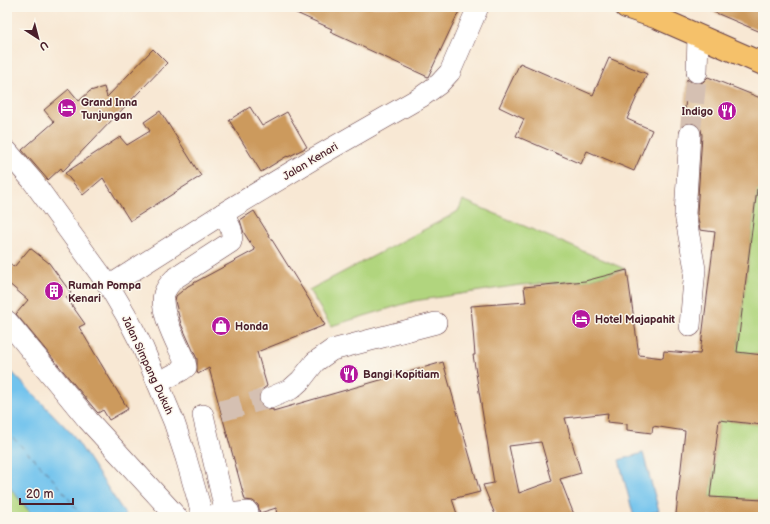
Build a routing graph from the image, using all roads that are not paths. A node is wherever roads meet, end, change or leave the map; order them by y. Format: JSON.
{"nodes":[{"id":1,"x":478,"y":7,"type":"edge"},
{"id":2,"x":626,"y":7,"type":"edge"},
{"id":3,"x":653,"y":13,"type":"edge"},
{"id":4,"x":698,"y":36,"type":"junction"},
{"id":5,"x":763,"y":64,"type":"edge"},
{"id":6,"x":698,"y":72,"type":"tunnel mouth"},
{"id":7,"x":690,"y":134,"type":"tunnel mouth"},
{"id":8,"x":7,"y":151,"type":"edge"},
{"id":9,"x":222,"y":214,"type":"junction"},
{"id":10,"x":109,"y":286,"type":"junction"},
{"id":11,"x":7,"y":321,"type":"edge"},
{"id":12,"x":436,"y":323,"type":"dead end"},
{"id":13,"x":690,"y":326,"type":"dead end"},
{"id":14,"x":158,"y":383,"type":"junction"},
{"id":15,"x":270,"y":398,"type":"tunnel mouth"},
{"id":16,"x":174,"y":422,"type":"junction"},
{"id":17,"x":248,"y":512,"type":"dead end"},
{"id":18,"x":216,"y":515,"type":"edge"},
{"id":19,"x":177,"y":517,"type":"edge"},
{"id":20,"x":203,"y":517,"type":"edge"}],
"edges":[{"from":1,"to":9,"type":"street","name":"Jalan Kenari"},
{"from":2,"to":3,"type":"main road"},
{"from":3,"to":4,"type":"main road"},
{"from":4,"to":5,"type":"main road"},
{"from":4,"to":6,"type":"street"},
{"from":7,"to":13,"type":"street"},
{"from":8,"to":10,"type":"street","name":"Jalan Simpang Dukuh"},
{"from":9,"to":10,"type":"street","name":"Jalan Kenari"},
{"from":9,"to":14,"type":"street"},
{"from":10,"to":14,"type":"street","name":"Jalan Simpang Dukuh"},
{"from":11,"to":19,"type":"street"},
{"from":12,"to":15,"type":"street"},
{"from":14,"to":16,"type":"street","name":"Jalan Simpang Dukuh"},
{"from":16,"to":18,"type":"street"},
{"from":16,"to":20,"type":"street","name":"Jalan Simpang Dukuh"},
{"from":17,"to":18,"type":"street"}]}
